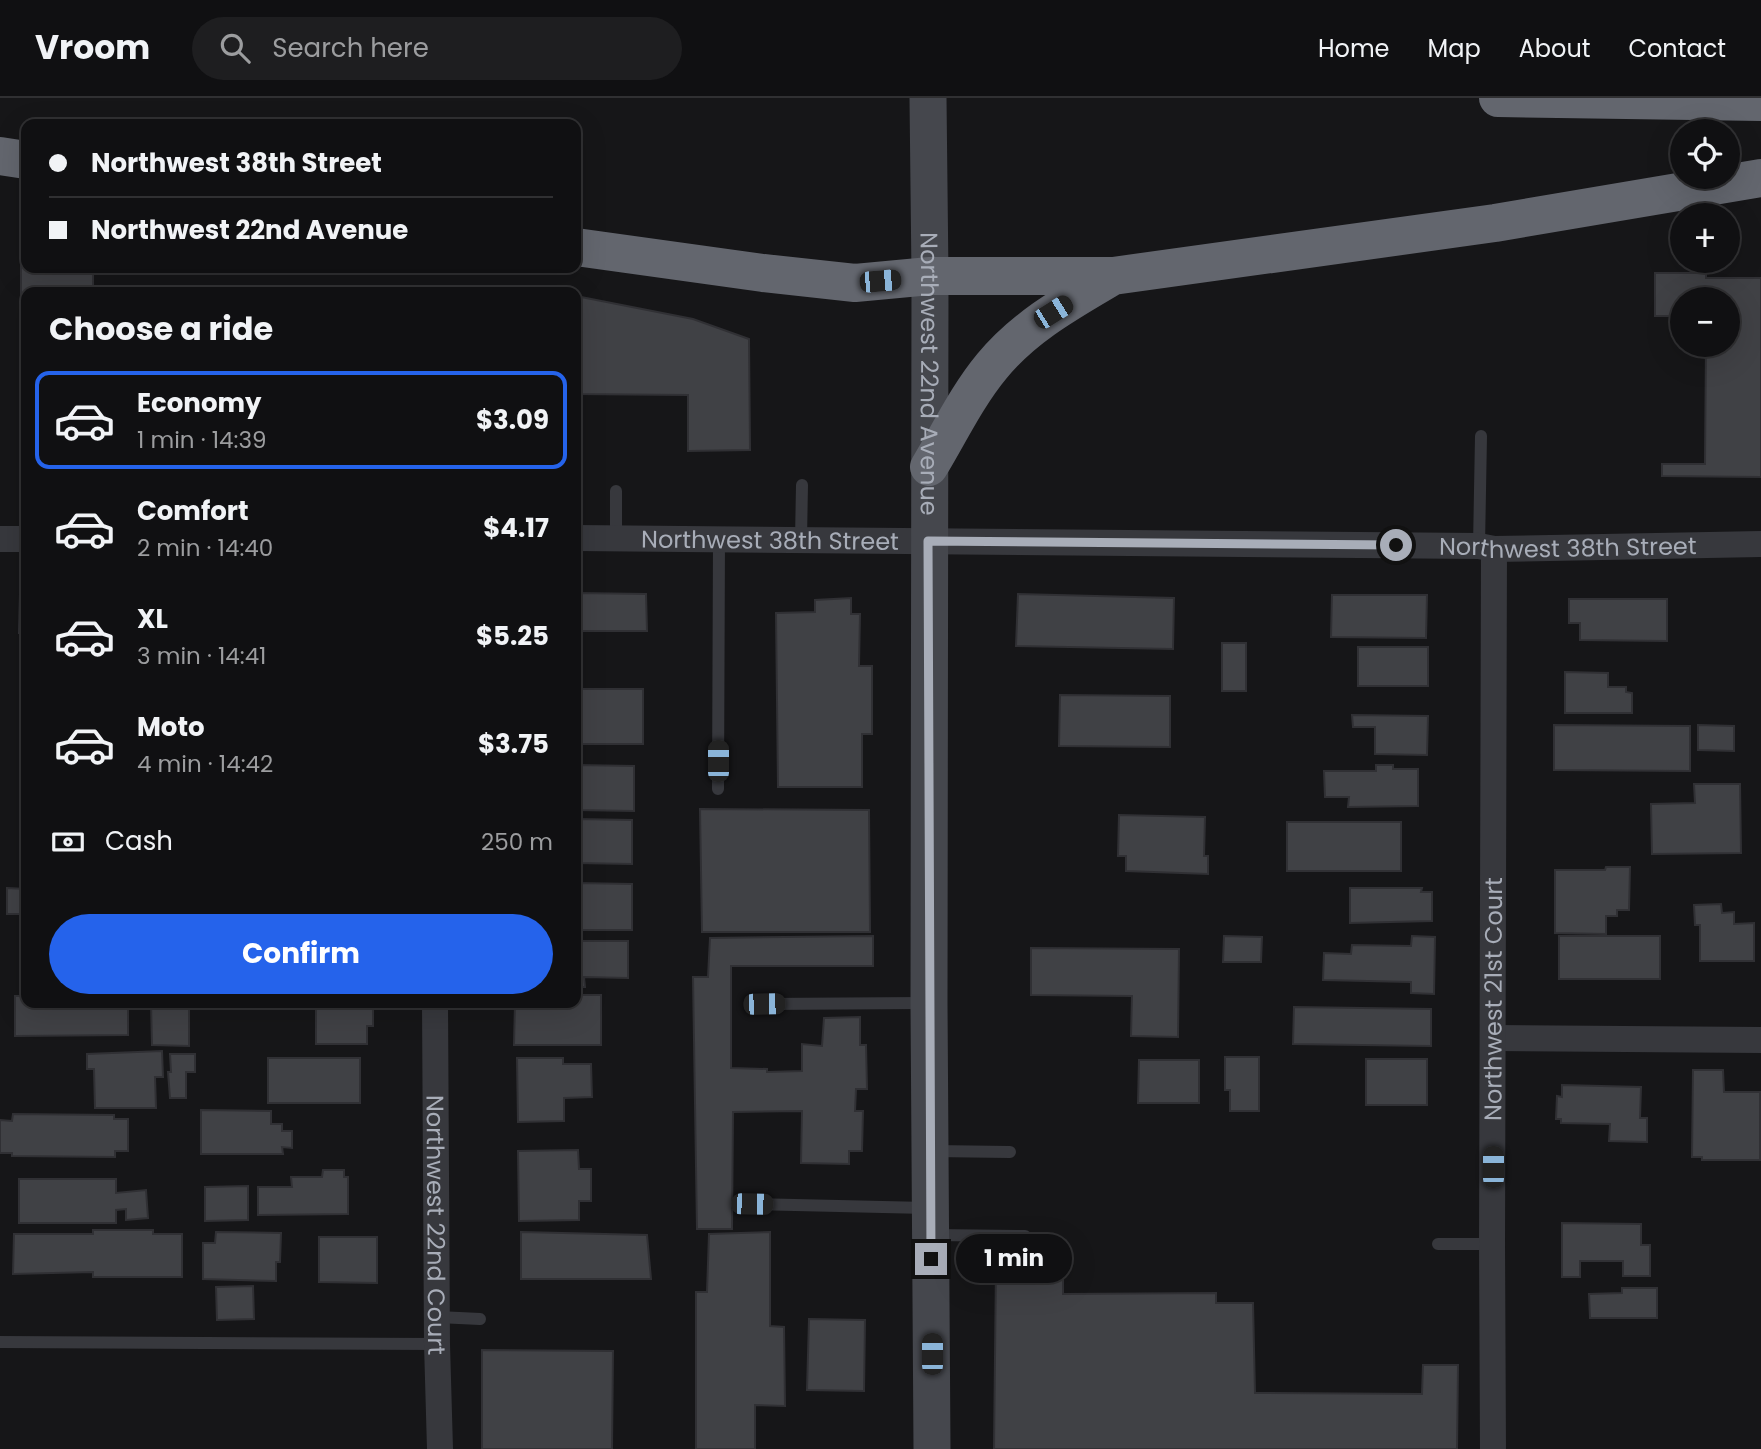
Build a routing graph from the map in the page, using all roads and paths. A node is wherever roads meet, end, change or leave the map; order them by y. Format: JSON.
{"nodes":[{"id":1,"x":928,"y":98,"type":"edge"},
{"id":2,"x":1498,"y":98,"type":"edge"},
{"id":3,"x":1761,"y":102,"type":"edge"},
{"id":4,"x":0,"y":156,"type":"edge"},
{"id":5,"x":21,"y":159,"type":"edge"},
{"id":6,"x":1761,"y":178,"type":"edge"},
{"id":7,"x":581,"y":248,"type":"edge"},
{"id":8,"x":930,"y":276,"type":"junction"},
{"id":9,"x":1113,"y":276,"type":"junction"},
{"id":10,"x":1481,"y":436,"type":"dead end"},
{"id":11,"x":929,"y":467,"type":"junction"},
{"id":12,"x":802,"y":485,"type":"dead end"},
{"id":13,"x":616,"y":491,"type":"dead end"},
{"id":14,"x":581,"y":538,"type":"edge"},
{"id":15,"x":0,"y":539,"type":"edge"},
{"id":16,"x":21,"y":539,"type":"edge"},
{"id":17,"x":616,"y":539,"type":"junction"},
{"id":18,"x":719,"y":539,"type":"junction"},
{"id":19,"x":801,"y":539,"type":"junction"},
{"id":20,"x":928,"y":541,"type":"junction"},
{"id":21,"x":1761,"y":544,"type":"edge"},
{"id":22,"x":1487,"y":547,"type":"junction"},
{"id":23,"x":718,"y":789,"type":"dead end"},
{"id":24,"x":929,"y":1003,"type":"junction"},
{"id":25,"x":764,"y":1004,"type":"dead end"},
{"id":26,"x":435,"y":1008,"type":"edge"},
{"id":27,"x":1494,"y":1038,"type":"junction"},
{"id":28,"x":1761,"y":1040,"type":"edge"},
{"id":29,"x":931,"y":1151,"type":"junction"},
{"id":30,"x":1010,"y":1152,"type":"dead end"},
{"id":31,"x":752,"y":1204,"type":"dead end"},
{"id":32,"x":931,"y":1222,"type":"junction"},
{"id":33,"x":1025,"y":1236,"type":"dead end"},
{"id":34,"x":1438,"y":1244,"type":"dead end"},
{"id":35,"x":1492,"y":1244,"type":"junction"},
{"id":36,"x":438,"y":1317,"type":"junction"},
{"id":37,"x":480,"y":1319,"type":"dead end"},
{"id":38,"x":0,"y":1342,"type":"edge"},
{"id":39,"x":437,"y":1344,"type":"junction"},
{"id":40,"x":440,"y":1449,"type":"edge"},
{"id":41,"x":932,"y":1449,"type":"edge"},
{"id":42,"x":1493,"y":1449,"type":"edge"}],
"edges":[{"from":1,"to":8,"type":"main road","name":"Northwest 22nd Avenue"},
{"from":2,"to":3,"type":"highway"},
{"from":4,"to":5,"type":"highway"},
{"from":6,"to":9,"type":"highway"},
{"from":7,"to":8,"type":"highway"},
{"from":8,"to":9,"type":"highway"},
{"from":8,"to":11,"type":"main road","name":"Northwest 22nd Avenue"},
{"from":9,"to":11,"type":"highway"},
{"from":10,"to":22,"type":"lane"},
{"from":11,"to":20,"type":"main road","name":"Northwest 22nd Avenue"},
{"from":12,"to":19,"type":"lane"},
{"from":13,"to":17,"type":"lane"},
{"from":14,"to":17,"type":"street","name":"Northwest 38th Street"},
{"from":15,"to":16,"type":"street"},
{"from":17,"to":18,"type":"street","name":"Northwest 38th Street"},
{"from":18,"to":19,"type":"street","name":"Northwest 38th Street"},
{"from":18,"to":23,"type":"lane"},
{"from":19,"to":20,"type":"street","name":"Northwest 38th Street"},
{"from":20,"to":22,"type":"street","name":"Northwest 38th Street"},
{"from":20,"to":24,"type":"main road","name":"Northwest 22nd Avenue"},
{"from":21,"to":22,"type":"street","name":"Northwest 38th Street"},
{"from":22,"to":27,"type":"street","name":"Northwest 21st Court"},
{"from":24,"to":25,"type":"lane"},
{"from":24,"to":29,"type":"main road","name":"Northwest 22nd Avenue"},
{"from":26,"to":36,"type":"street","name":"Northwest 22nd Court"},
{"from":27,"to":28,"type":"street"},
{"from":27,"to":35,"type":"street","name":"Northwest 21st Court"},
{"from":29,"to":30,"type":"lane"},
{"from":29,"to":32,"type":"main road","name":"Northwest 22nd Avenue"},
{"from":31,"to":32,"type":"lane"},
{"from":32,"to":33,"type":"lane"},
{"from":32,"to":41,"type":"main road","name":"Northwest 22nd Avenue"},
{"from":34,"to":35,"type":"lane"},
{"from":35,"to":42,"type":"street","name":"Northwest 21st Court"},
{"from":36,"to":37,"type":"lane"},
{"from":36,"to":39,"type":"street","name":"Northwest 22nd Court"},
{"from":38,"to":39,"type":"lane"},
{"from":39,"to":40,"type":"street","name":"Northwest 22nd Court"}]}
